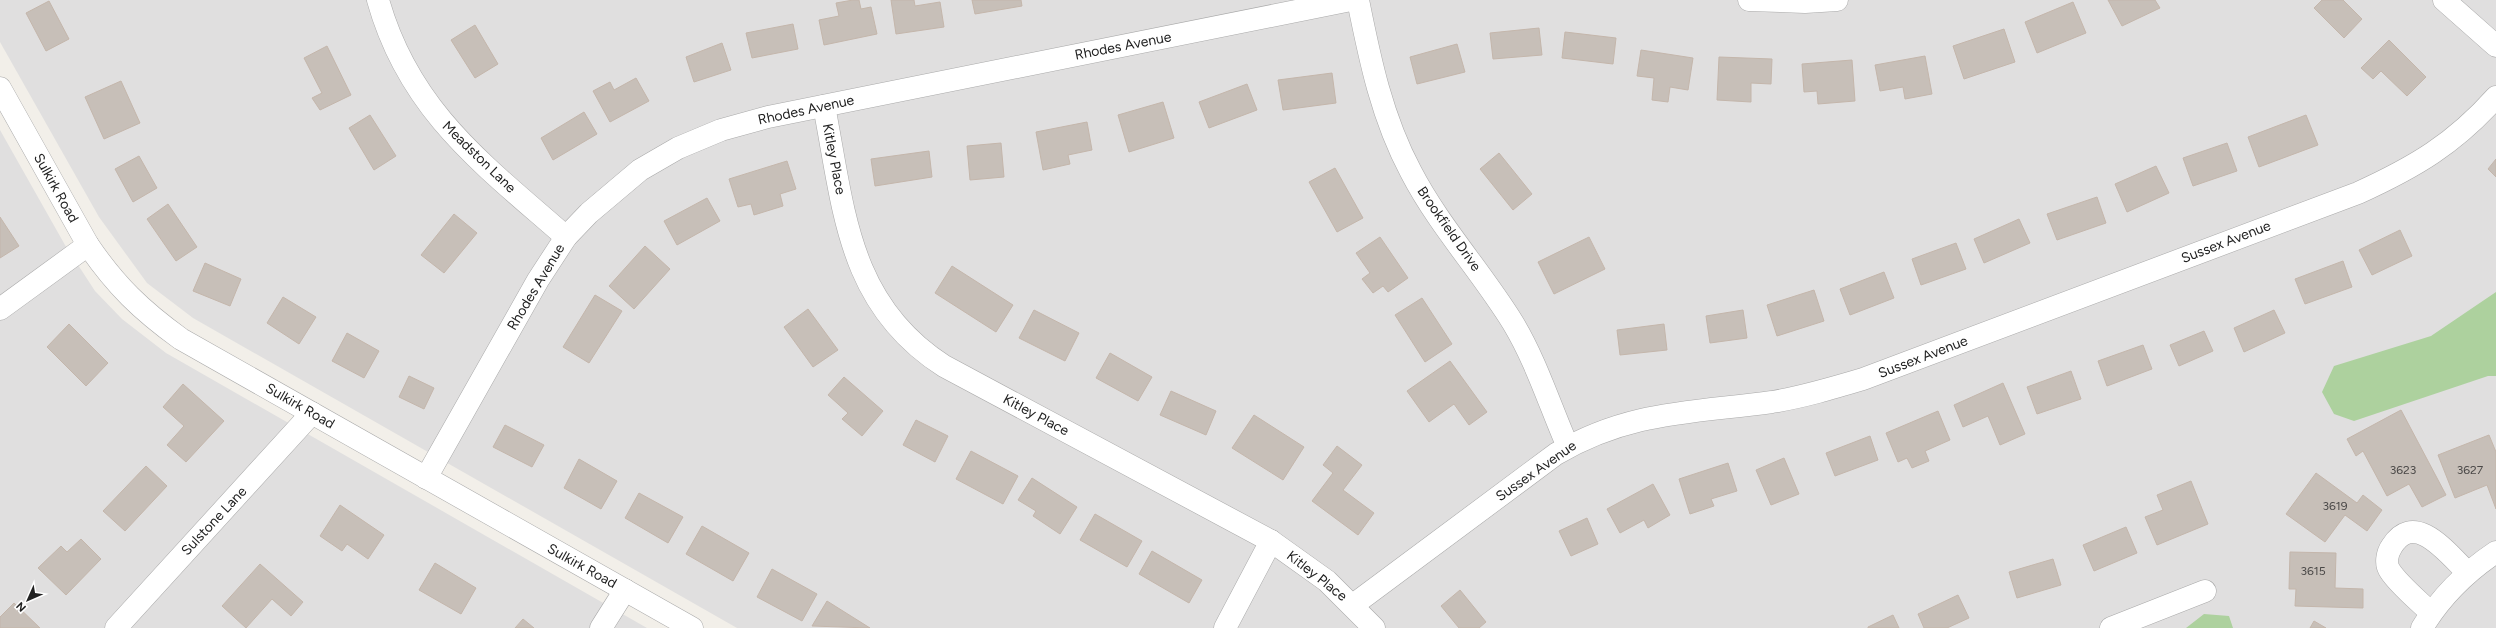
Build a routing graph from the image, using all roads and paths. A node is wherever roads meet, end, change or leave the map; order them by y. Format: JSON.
{"nodes":[{"id":1,"x":378,"y":0,"type":"edge"},
{"id":2,"x":1351,"y":0,"type":"edge"},
{"id":3,"x":1358,"y":0,"type":"edge"},
{"id":4,"x":1749,"y":0,"type":"edge"},
{"id":5,"x":1837,"y":0,"type":"edge"},
{"id":6,"x":2444,"y":0,"type":"edge"},
{"id":7,"x":2496,"y":46,"type":"edge"},
{"id":8,"x":0,"y":88,"type":"edge"},
{"id":9,"x":2496,"y":97,"type":"edge"},
{"id":10,"x":824,"y":106,"type":"junction"},
{"id":11,"x":566,"y":237,"type":"junction"},
{"id":12,"x":88,"y":245,"type":"junction"},
{"id":13,"x":0,"y":309,"type":"edge"},
{"id":14,"x":312,"y":413,"type":"junction"},
{"id":15,"x":1568,"y":447,"type":"junction"},
{"id":16,"x":426,"y":478,"type":"junction"},
{"id":17,"x":1271,"y":541,"type":"junction"},
{"id":18,"x":2496,"y":552,"type":"edge"},
{"id":19,"x":2468,"y":572,"type":"junction"},
{"id":20,"x":625,"y":590,"type":"junction"},
{"id":21,"x":2205,"y":591,"type":"dead end"},
{"id":22,"x":1353,"y":605,"type":"junction"},
{"id":23,"x":2427,"y":620,"type":"edge"},
{"id":24,"x":116,"y":628,"type":"edge"},
{"id":25,"x":601,"y":628,"type":"edge"},
{"id":26,"x":692,"y":628,"type":"edge"},
{"id":27,"x":1225,"y":628,"type":"edge"},
{"id":28,"x":1374,"y":628,"type":"edge"},
{"id":29,"x":2111,"y":628,"type":"edge"}],
"edges":[{"from":1,"to":11,"type":"street","name":"Meadston Lane"},
{"from":2,"to":10,"type":"street","name":"Rhodes Avenue"},
{"from":3,"to":15,"type":"street","name":"Brookfield Drive"},
{"from":4,"to":5,"type":"street"},
{"from":6,"to":7,"type":"street"},
{"from":8,"to":12,"type":"street","name":"Sulkirk Road"},
{"from":9,"to":15,"type":"street","name":"Sussex Avenue"},
{"from":10,"to":11,"type":"street","name":"Rhodes Avenue"},
{"from":10,"to":17,"type":"street","name":"Kitley Place"},
{"from":11,"to":16,"type":"street","name":"Rhodes Avenue"},
{"from":12,"to":13,"type":"street"},
{"from":12,"to":14,"type":"street","name":"Sulkirk Road"},
{"from":14,"to":16,"type":"street","name":"Sulkirk Road"},
{"from":14,"to":24,"type":"street","name":"Sulstone Lane"},
{"from":15,"to":22,"type":"street","name":"Sussex Avenue"},
{"from":16,"to":20,"type":"street","name":"Sulkirk Road"},
{"from":17,"to":22,"type":"street","name":"Kitley Place"},
{"from":17,"to":27,"type":"street"},
{"from":18,"to":19,"type":"street"},
{"from":19,"to":23,"type":"street"},
{"from":19,"to":23,"type":"street"},
{"from":20,"to":25,"type":"street"},
{"from":20,"to":26,"type":"street","name":"Sulkirk Road"},
{"from":21,"to":29,"type":"street"},
{"from":22,"to":28,"type":"street","name":"Kitley Place"}]}
